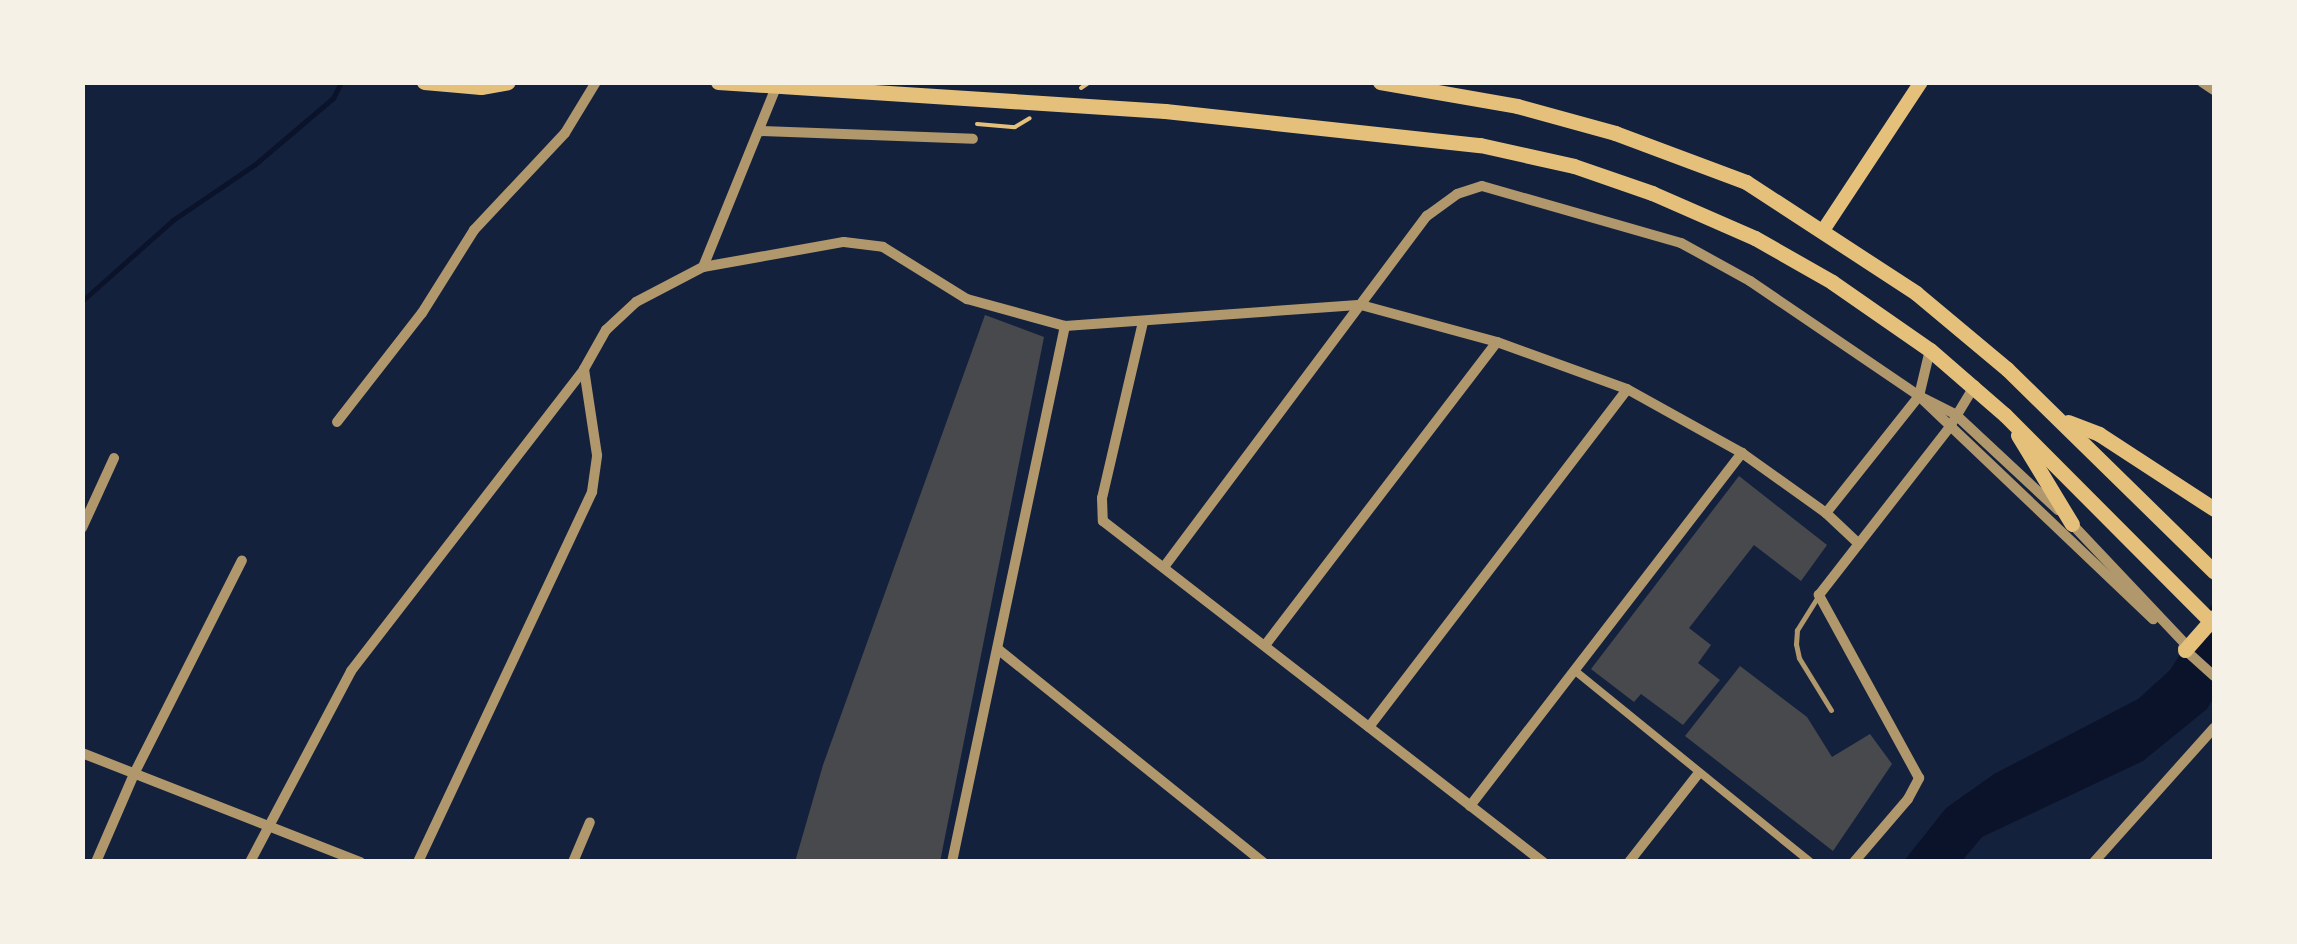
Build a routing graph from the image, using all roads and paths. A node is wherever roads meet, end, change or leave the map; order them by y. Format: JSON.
{"nodes":[{"id":1,"x":424,"y":82,"type":"edge"},
{"id":2,"x":508,"y":82,"type":"edge"},
{"id":3,"x":596,"y":82,"type":"edge"},
{"id":4,"x":718,"y":82,"type":"edge"},
{"id":5,"x":1380,"y":82,"type":"edge"},
{"id":6,"x":1920,"y":82,"type":"edge"},
{"id":7,"x":2202,"y":82,"type":"edge"},
{"id":8,"x":776,"y":87,"type":"junction"},
{"id":9,"x":2214,"y":90,"type":"edge"},
{"id":10,"x":759,"y":131,"type":"junction"},
{"id":11,"x":973,"y":139,"type":"dead end"},
{"id":12,"x":1824,"y":229,"type":"junction"},
{"id":13,"x":703,"y":267,"type":"junction"},
{"id":14,"x":1361,"y":306,"type":"junction"},
{"id":15,"x":1143,"y":322,"type":"junction"},
{"id":16,"x":1065,"y":326,"type":"junction"},
{"id":17,"x":1497,"y":342,"type":"junction"},
{"id":18,"x":1930,"y":350,"type":"junction"},
{"id":19,"x":584,"y":369,"type":"junction"},
{"id":20,"x":1974,"y":386,"type":"junction"},
{"id":21,"x":1627,"y":389,"type":"junction"},
{"id":22,"x":1919,"y":396,"type":"junction"},
{"id":23,"x":1955,"y":414,"type":"junction"},
{"id":24,"x":2006,"y":415,"type":"junction"},
{"id":25,"x":2060,"y":419,"type":"junction"},
{"id":26,"x":337,"y":422,"type":"dead end"},
{"id":27,"x":1949,"y":428,"type":"junction"},
{"id":28,"x":1742,"y":453,"type":"junction"},
{"id":29,"x":114,"y":458,"type":"dead end"},
{"id":30,"x":2214,"y":509,"type":"edge"},
{"id":31,"x":1826,"y":513,"type":"junction"},
{"id":32,"x":2072,"y":524,"type":"junction"},
{"id":33,"x":82,"y":528,"type":"edge"},
{"id":34,"x":1859,"y":544,"type":"junction"},
{"id":35,"x":242,"y":560,"type":"dead end"},
{"id":36,"x":1164,"y":567,"type":"junction"},
{"id":37,"x":2214,"y":572,"type":"edge"},
{"id":38,"x":1819,"y":595,"type":"junction"},
{"id":39,"x":2214,"y":617,"type":"edge"},
{"id":40,"x":2214,"y":625,"type":"edge"},
{"id":41,"x":1266,"y":644,"type":"junction"},
{"id":42,"x":999,"y":650,"type":"junction"},
{"id":43,"x":2191,"y":652,"type":"junction"},
{"id":44,"x":1574,"y":670,"type":"junction"},
{"id":45,"x":2214,"y":676,"type":"edge"},
{"id":46,"x":1832,"y":710,"type":"dead end"},
{"id":47,"x":1369,"y":727,"type":"junction"},
{"id":48,"x":2214,"y":728,"type":"edge"},
{"id":49,"x":82,"y":753,"type":"edge"},
{"id":50,"x":135,"y":772,"type":"junction"},
{"id":51,"x":1698,"y":774,"type":"junction"},
{"id":52,"x":1470,"y":806,"type":"junction"},
{"id":53,"x":268,"y":822,"type":"junction"},
{"id":54,"x":590,"y":822,"type":"dead end"},
{"id":55,"x":96,"y":862,"type":"edge"},
{"id":56,"x":250,"y":862,"type":"edge"},
{"id":57,"x":360,"y":862,"type":"edge"},
{"id":58,"x":418,"y":862,"type":"edge"},
{"id":59,"x":573,"y":862,"type":"edge"},
{"id":60,"x":952,"y":862,"type":"edge"},
{"id":61,"x":1263,"y":862,"type":"edge"},
{"id":62,"x":1544,"y":862,"type":"edge"},
{"id":63,"x":1629,"y":862,"type":"edge"},
{"id":64,"x":1810,"y":862,"type":"edge"},
{"id":65,"x":1854,"y":862,"type":"edge"},
{"id":66,"x":2094,"y":862,"type":"edge"}],
"edges":[{"from":1,"to":2,"type":"highway"},
{"from":3,"to":26,"type":"street"},
{"from":4,"to":8,"type":"highway"},
{"from":5,"to":12,"type":"highway"},
{"from":6,"to":12,"type":"main road"},
{"from":7,"to":9,"type":"street"},
{"from":8,"to":10,"type":"street"},
{"from":8,"to":18,"type":"highway"},
{"from":10,"to":11,"type":"street"},
{"from":10,"to":13,"type":"street"},
{"from":12,"to":25,"type":"highway"},
{"from":13,"to":16,"type":"street"},
{"from":13,"to":19,"type":"street"},
{"from":14,"to":15,"type":"street"},
{"from":14,"to":17,"type":"street"},
{"from":14,"to":22,"type":"street"},
{"from":14,"to":36,"type":"street"},
{"from":15,"to":16,"type":"street"},
{"from":15,"to":36,"type":"street"},
{"from":16,"to":42,"type":"street"},
{"from":17,"to":21,"type":"street"},
{"from":17,"to":41,"type":"street"},
{"from":18,"to":20,"type":"highway"},
{"from":18,"to":22,"type":"street"},
{"from":19,"to":53,"type":"street"},
{"from":19,"to":58,"type":"street"},
{"from":20,"to":23,"type":"street"},
{"from":20,"to":24,"type":"highway"},
{"from":21,"to":28,"type":"street"},
{"from":21,"to":47,"type":"street"},
{"from":22,"to":23,"type":"street"},
{"from":22,"to":27,"type":"street"},
{"from":22,"to":31,"type":"street"},
{"from":23,"to":27,"type":"street"},
{"from":23,"to":32,"type":"street"},
{"from":24,"to":32,"type":"highway"},
{"from":24,"to":40,"type":"highway"},
{"from":25,"to":30,"type":"highway"},
{"from":25,"to":37,"type":"highway"},
{"from":27,"to":34,"type":"street"},
{"from":27,"to":43,"type":"street"},
{"from":28,"to":31,"type":"street"},
{"from":28,"to":44,"type":"street"},
{"from":29,"to":33,"type":"street"},
{"from":31,"to":34,"type":"street"},
{"from":32,"to":43,"type":"street"},
{"from":34,"to":38,"type":"street"},
{"from":35,"to":50,"type":"street"},
{"from":36,"to":41,"type":"street"},
{"from":38,"to":46,"type":"lane"},
{"from":38,"to":65,"type":"street"},
{"from":39,"to":43,"type":"highway"},
{"from":41,"to":47,"type":"street"},
{"from":42,"to":60,"type":"street"},
{"from":42,"to":61,"type":"street"},
{"from":43,"to":45,"type":"street"},
{"from":44,"to":51,"type":"street"},
{"from":44,"to":52,"type":"street"},
{"from":47,"to":52,"type":"street"},
{"from":48,"to":66,"type":"street"},
{"from":49,"to":50,"type":"street"},
{"from":50,"to":53,"type":"street"},
{"from":50,"to":55,"type":"street"},
{"from":51,"to":63,"type":"street"},
{"from":51,"to":64,"type":"street"},
{"from":52,"to":62,"type":"street"},
{"from":53,"to":56,"type":"street"},
{"from":53,"to":57,"type":"street"},
{"from":54,"to":59,"type":"street"}]}
